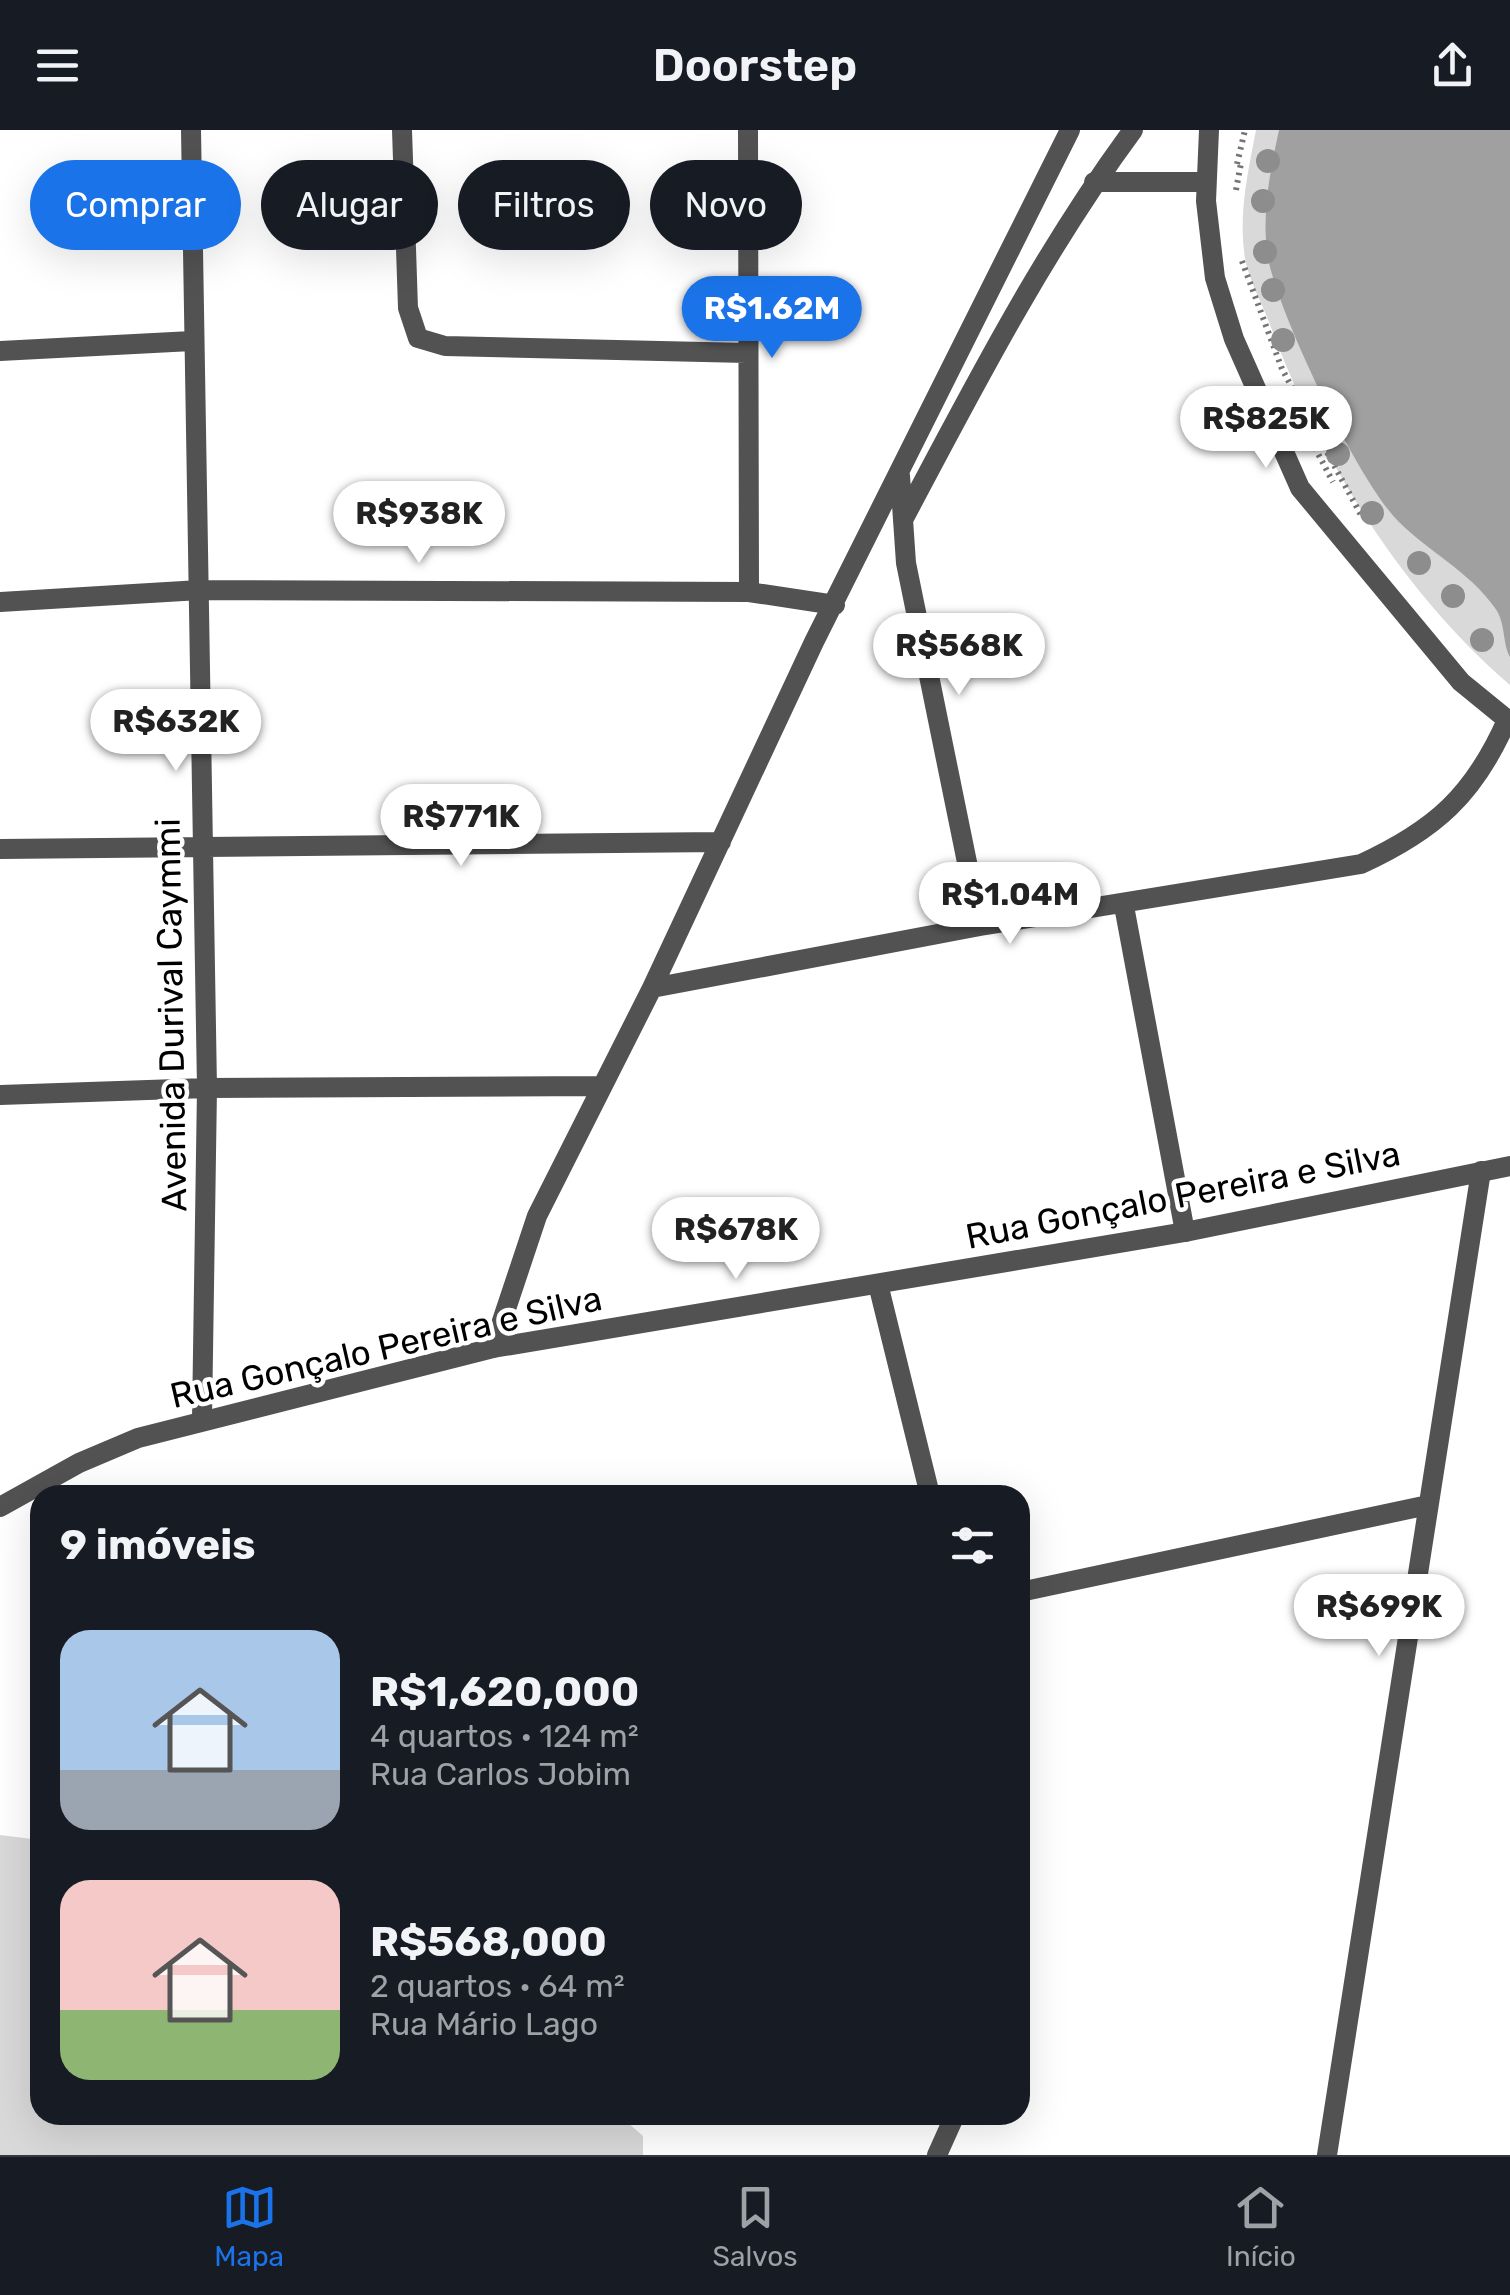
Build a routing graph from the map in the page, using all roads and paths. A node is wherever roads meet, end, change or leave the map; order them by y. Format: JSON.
{"nodes":[{"id":1,"x":190,"y":130,"type":"edge"},
{"id":2,"x":402,"y":130,"type":"edge"},
{"id":3,"x":748,"y":130,"type":"edge"},
{"id":4,"x":1070,"y":130,"type":"edge"},
{"id":5,"x":1132,"y":130,"type":"edge"},
{"id":6,"x":1209,"y":130,"type":"edge"},
{"id":7,"x":1247,"y":130,"type":"edge"},
{"id":8,"x":1094,"y":182,"type":"junction"},
{"id":9,"x":1206,"y":182,"type":"junction"},
{"id":10,"x":1234,"y":200,"type":"dead end"},
{"id":11,"x":1236,"y":253,"type":"dead end"},
{"id":12,"x":192,"y":340,"type":"junction"},
{"id":13,"x":0,"y":351,"type":"edge"},
{"id":14,"x":747,"y":353,"type":"junction"},
{"id":15,"x":900,"y":473,"type":"junction"},
{"id":16,"x":901,"y":522,"type":"junction"},
{"id":17,"x":1360,"y":522,"type":"dead end"},
{"id":18,"x":200,"y":590,"type":"junction"},
{"id":19,"x":749,"y":592,"type":"junction"},
{"id":20,"x":0,"y":602,"type":"edge"},
{"id":21,"x":835,"y":604,"type":"junction"},
{"id":22,"x":1509,"y":721,"type":"edge"},
{"id":23,"x":721,"y":842,"type":"junction"},
{"id":24,"x":202,"y":846,"type":"junction"},
{"id":25,"x":0,"y":849,"type":"edge"},
{"id":26,"x":1124,"y":906,"type":"junction"},
{"id":27,"x":980,"y":926,"type":"junction"},
{"id":28,"x":652,"y":988,"type":"junction"},
{"id":29,"x":600,"y":1086,"type":"junction"},
{"id":30,"x":207,"y":1088,"type":"junction"},
{"id":31,"x":0,"y":1095,"type":"edge"},
{"id":32,"x":1510,"y":1166,"type":"edge"},
{"id":33,"x":1481,"y":1171,"type":"junction"},
{"id":34,"x":1185,"y":1232,"type":"junction"},
{"id":35,"x":878,"y":1284,"type":"junction"},
{"id":36,"x":494,"y":1348,"type":"junction"},
{"id":37,"x":202,"y":1419,"type":"junction"},
{"id":38,"x":42,"y":1485,"type":"edge"},
{"id":39,"x":928,"y":1485,"type":"edge"},
{"id":40,"x":30,"y":1492,"type":"edge"},
{"id":41,"x":1428,"y":1505,"type":"junction"},
{"id":42,"x":0,"y":1508,"type":"edge"},
{"id":43,"x":1030,"y":1590,"type":"edge"},
{"id":44,"x":950,"y":2125,"type":"edge"},
{"id":45,"x":937,"y":2155,"type":"edge"},
{"id":46,"x":1327,"y":2155,"type":"edge"}],
"edges":[{"from":1,"to":12,"type":"street","name":"Avenida Durival Caymmi"},
{"from":2,"to":14,"type":"street"},
{"from":3,"to":14,"type":"street"},
{"from":4,"to":15,"type":"street"},
{"from":5,"to":8,"type":"street"},
{"from":6,"to":9,"type":"street"},
{"from":7,"to":10,"type":"path"},
{"from":8,"to":9,"type":"street"},
{"from":8,"to":16,"type":"street"},
{"from":9,"to":22,"type":"street"},
{"from":11,"to":17,"type":"path"},
{"from":12,"to":13,"type":"street"},
{"from":12,"to":18,"type":"street","name":"Avenida Durival Caymmi"},
{"from":14,"to":19,"type":"street"},
{"from":15,"to":16,"type":"street"},
{"from":15,"to":21,"type":"street"},
{"from":16,"to":27,"type":"street"},
{"from":18,"to":19,"type":"street"},
{"from":18,"to":20,"type":"street"},
{"from":18,"to":24,"type":"street","name":"Avenida Durival Caymmi"},
{"from":19,"to":21,"type":"street"},
{"from":21,"to":23,"type":"street"},
{"from":22,"to":26,"type":"street"},
{"from":23,"to":24,"type":"street"},
{"from":23,"to":28,"type":"street"},
{"from":24,"to":25,"type":"street"},
{"from":24,"to":30,"type":"street","name":"Avenida Durival Caymmi"},
{"from":26,"to":27,"type":"street"},
{"from":26,"to":34,"type":"street"},
{"from":27,"to":28,"type":"street"},
{"from":28,"to":29,"type":"street"},
{"from":29,"to":30,"type":"street"},
{"from":29,"to":36,"type":"street"},
{"from":30,"to":31,"type":"street"},
{"from":30,"to":37,"type":"street","name":"Avenida Durival Caymmi"},
{"from":32,"to":33,"type":"street","name":"Rua Gonçalo Pereira e Silva"},
{"from":33,"to":34,"type":"street","name":"Rua Gonçalo Pereira e Silva"},
{"from":33,"to":41,"type":"street"},
{"from":34,"to":35,"type":"street","name":"Rua Gonçalo Pereira e Silva"},
{"from":35,"to":36,"type":"street","name":"Rua Gonçalo Pereira e Silva"},
{"from":35,"to":39,"type":"street"},
{"from":36,"to":37,"type":"street","name":"Rua Gonçalo Pereira e Silva"},
{"from":37,"to":38,"type":"street","name":"Rua Gonçalo Pereira e Silva"},
{"from":40,"to":42,"type":"street","name":"Rua Gonçalo Pereira e Silva"},
{"from":41,"to":43,"type":"street"},
{"from":41,"to":46,"type":"street"},
{"from":44,"to":45,"type":"street"}]}
